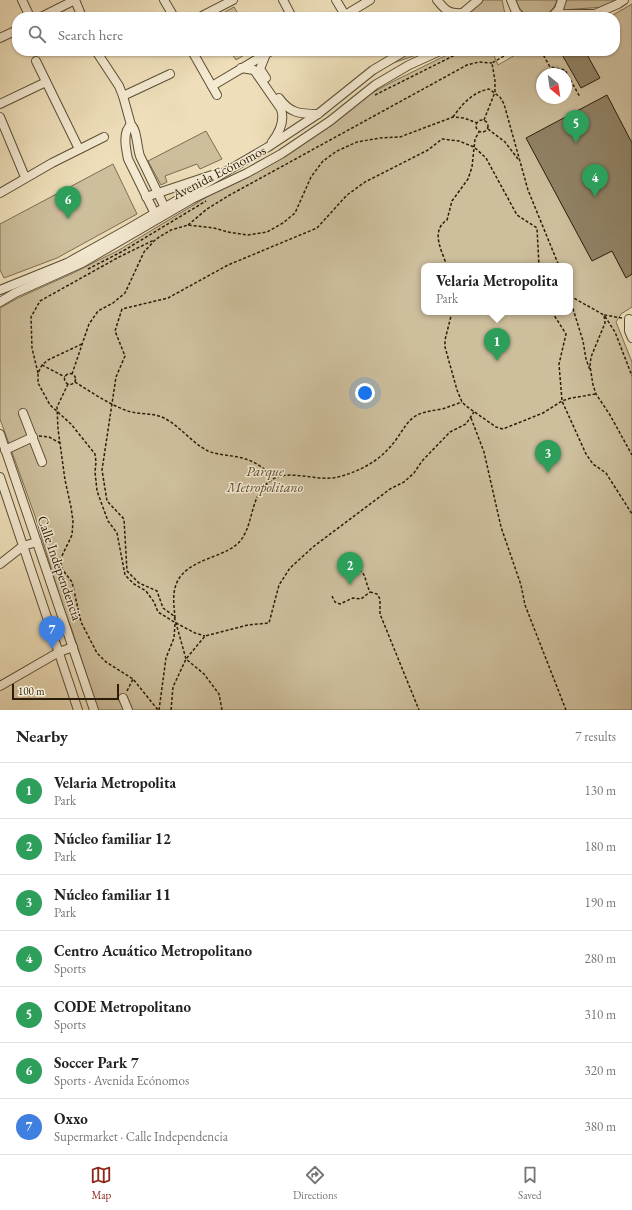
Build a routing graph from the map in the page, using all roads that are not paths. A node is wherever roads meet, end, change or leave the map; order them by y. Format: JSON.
{"nodes":[{"id":1,"x":22,"y":0,"type":"edge"},
{"id":2,"x":75,"y":0,"type":"edge"},
{"id":3,"x":164,"y":0,"type":"edge"},
{"id":4,"x":233,"y":0,"type":"edge"},
{"id":5,"x":283,"y":0,"type":"edge"},
{"id":6,"x":336,"y":0,"type":"edge"},
{"id":7,"x":370,"y":0,"type":"edge"},
{"id":8,"x":432,"y":0,"type":"edge"},
{"id":9,"x":437,"y":0,"type":"edge"},
{"id":10,"x":478,"y":0,"type":"edge"},
{"id":11,"x":511,"y":0,"type":"edge"},
{"id":12,"x":562,"y":0,"type":"edge"},
{"id":13,"x":624,"y":0,"type":"edge"},
{"id":14,"x":28,"y":12,"type":"edge"},
{"id":15,"x":51,"y":12,"type":"edge"},
{"id":16,"x":80,"y":12,"type":"edge"},
{"id":17,"x":171,"y":12,"type":"edge"},
{"id":18,"x":210,"y":12,"type":"edge"},
{"id":19,"x":289,"y":12,"type":"edge"},
{"id":20,"x":341,"y":12,"type":"edge"},
{"id":21,"x":350,"y":12,"type":"edge"},
{"id":22,"x":440,"y":12,"type":"edge"},
{"id":23,"x":450,"y":12,"type":"edge"},
{"id":24,"x":464,"y":12,"type":"edge"},
{"id":25,"x":516,"y":12,"type":"edge"},
{"id":26,"x":557,"y":12,"type":"edge"},
{"id":27,"x":600,"y":12,"type":"edge"},
{"id":28,"x":12,"y":32,"type":"edge"},
{"id":29,"x":0,"y":38,"type":"edge"},
{"id":30,"x":99,"y":56,"type":"edge"},
{"id":31,"x":195,"y":56,"type":"edge"},
{"id":32,"x":261,"y":56,"type":"edge"},
{"id":33,"x":266,"y":56,"type":"edge"},
{"id":34,"x":397,"y":56,"type":"edge"},
{"id":35,"x":429,"y":56,"type":"edge"},
{"id":36,"x":36,"y":61,"type":"dead end"},
{"id":37,"x":241,"y":68,"type":"junction"},
{"id":38,"x":170,"y":74,"type":"dead end"},
{"id":39,"x":361,"y":79,"type":"junction"},
{"id":40,"x":46,"y":82,"type":"junction"},
{"id":41,"x":212,"y":86,"type":"junction"},
{"id":42,"x":368,"y":89,"type":"junction"},
{"id":43,"x":217,"y":95,"type":"dead end"},
{"id":44,"x":123,"y":96,"type":"junction"},
{"id":45,"x":0,"y":104,"type":"edge"},
{"id":46,"x":318,"y":114,"type":"junction"},
{"id":47,"x":0,"y":117,"type":"edge"},
{"id":48,"x":131,"y":125,"type":"junction"},
{"id":49,"x":3,"y":129,"type":"edge"},
{"id":50,"x":104,"y":137,"type":"dead end"},
{"id":51,"x":268,"y":147,"type":"junction"},
{"id":52,"x":79,"y":149,"type":"junction"},
{"id":53,"x":235,"y":166,"type":"junction"},
{"id":54,"x":226,"y":170,"type":"junction"},
{"id":55,"x":241,"y":176,"type":"junction"},
{"id":56,"x":25,"y":177,"type":"junction"},
{"id":57,"x":1,"y":192,"type":"edge"},
{"id":58,"x":158,"y":193,"type":"junction"},
{"id":59,"x":146,"y":196,"type":"junction"},
{"id":60,"x":167,"y":210,"type":"junction"},
{"id":61,"x":156,"y":216,"type":"junction"},
{"id":62,"x":81,"y":260,"type":"junction"},
{"id":63,"x":0,"y":290,"type":"edge"},
{"id":64,"x":0,"y":302,"type":"edge"},
{"id":65,"x":631,"y":318,"type":"edge"},
{"id":66,"x":632,"y":338,"type":"edge"},
{"id":67,"x":23,"y":413,"type":"dead end"},
{"id":68,"x":0,"y":434,"type":"edge"},
{"id":69,"x":33,"y":437,"type":"junction"},
{"id":70,"x":5,"y":450,"type":"junction"},
{"id":71,"x":42,"y":462,"type":"dead end"},
{"id":72,"x":0,"y":477,"type":"edge"},
{"id":73,"x":37,"y":542,"type":"junction"},
{"id":74,"x":23,"y":546,"type":"junction"},
{"id":75,"x":0,"y":564,"type":"edge"},
{"id":76,"x":73,"y":647,"type":"junction"},
{"id":77,"x":59,"y":652,"type":"junction"},
{"id":78,"x":0,"y":686,"type":"edge"},
{"id":79,"x":124,"y":698,"type":"road end"},
{"id":80,"x":78,"y":710,"type":"edge"},
{"id":81,"x":94,"y":710,"type":"edge"},
{"id":82,"x":128,"y":710,"type":"edge"}],
"edges":[{"from":1,"to":14,"type":"street"},
{"from":2,"to":15,"type":"street"},
{"from":2,"to":16,"type":"street"},
{"from":3,"to":17,"type":"street"},
{"from":4,"to":18,"type":"street"},
{"from":5,"to":19,"type":"street"},
{"from":6,"to":20,"type":"street"},
{"from":7,"to":21,"type":"street"},
{"from":8,"to":22,"type":"street"},
{"from":9,"to":23,"type":"street"},
{"from":10,"to":24,"type":"street"},
{"from":11,"to":25,"type":"street"},
{"from":12,"to":26,"type":"street"},
{"from":13,"to":27,"type":"street"},
{"from":28,"to":29,"type":"street"},
{"from":30,"to":44,"type":"street"},
{"from":31,"to":41,"type":"street"},
{"from":32,"to":37,"type":"street"},
{"from":33,"to":46,"type":"street"},
{"from":34,"to":39,"type":"street","name":"Avenida Ecónomos"},
{"from":35,"to":42,"type":"street","name":"Avenida Ecónomos"},
{"from":36,"to":40,"type":"street"},
{"from":37,"to":41,"type":"street"},
{"from":37,"to":51,"type":"street"},
{"from":38,"to":44,"type":"street"},
{"from":39,"to":42,"type":"street"},
{"from":39,"to":46,"type":"street","name":"Avenida Ecónomos"},
{"from":40,"to":45,"type":"street"},
{"from":40,"to":52,"type":"street"},
{"from":41,"to":43,"type":"street"},
{"from":42,"to":55,"type":"street","name":"Avenida Ecónomos"},
{"from":44,"to":48,"type":"street"},
{"from":46,"to":51,"type":"street","name":"Avenida Ecónomos"},
{"from":47,"to":49,"type":"street"},
{"from":48,"to":58,"type":"street"},
{"from":48,"to":59,"type":"street"},
{"from":49,"to":56,"type":"street"},
{"from":50,"to":52,"type":"street"},
{"from":51,"to":53,"type":"street","name":"Avenida Ecónomos"},
{"from":52,"to":56,"type":"street"},
{"from":53,"to":54,"type":"street","name":"Avenida Ecónomos"},
{"from":53,"to":55,"type":"street"},
{"from":54,"to":58,"type":"street"},
{"from":54,"to":60,"type":"street","name":"Avenida Ecónomos"},
{"from":55,"to":60,"type":"street","name":"Avenida Ecónomos"},
{"from":56,"to":57,"type":"street"},
{"from":58,"to":59,"type":"street"},
{"from":58,"to":60,"type":"street"},
{"from":59,"to":61,"type":"street"},
{"from":60,"to":61,"type":"street","name":"Avenida Ecónomos"},
{"from":61,"to":62,"type":"street","name":"Avenida Ecónomos"},
{"from":62,"to":63,"type":"street","name":"Avenida Ecónomos"},
{"from":62,"to":64,"type":"street","name":"Avenida Ecónomos"},
{"from":65,"to":66,"type":"street"},
{"from":67,"to":69,"type":"street"},
{"from":68,"to":70,"type":"street","name":"Calle Independencia"},
{"from":69,"to":70,"type":"street"},
{"from":69,"to":71,"type":"street"},
{"from":70,"to":73,"type":"street","name":"Calle Independencia"},
{"from":72,"to":74,"type":"street","name":"Calle Independencia"},
{"from":73,"to":74,"type":"street"},
{"from":73,"to":76,"type":"street","name":"Calle Independencia"},
{"from":74,"to":75,"type":"street"},
{"from":74,"to":77,"type":"street","name":"Calle Independencia"},
{"from":76,"to":77,"type":"street"},
{"from":76,"to":81,"type":"street","name":"Calle Independencia"},
{"from":77,"to":78,"type":"street"},
{"from":77,"to":80,"type":"street","name":"Calle Independencia"},
{"from":79,"to":82,"type":"street"}]}
